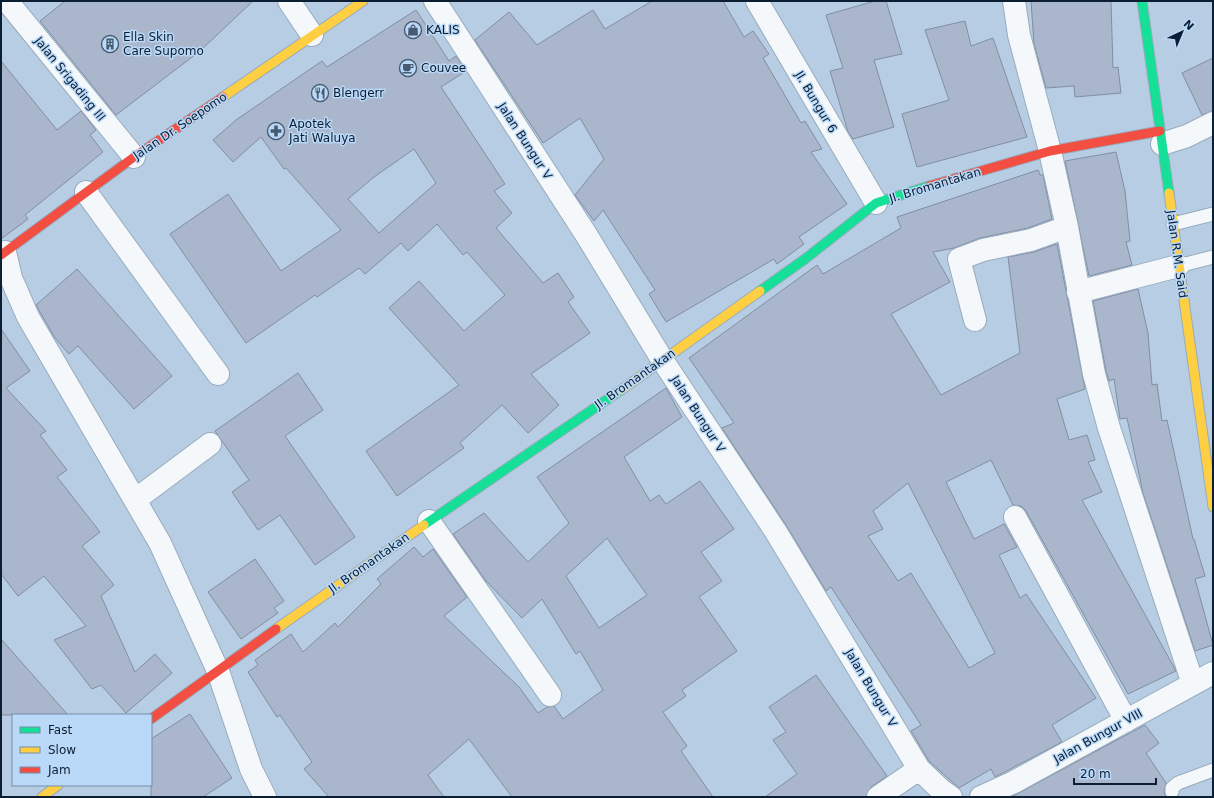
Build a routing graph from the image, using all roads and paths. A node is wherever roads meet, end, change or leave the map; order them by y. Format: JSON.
{"nodes":[{"id":1,"x":7,"y":1,"type":"edge"},
{"id":2,"x":289,"y":1,"type":"edge"},
{"id":3,"x":362,"y":1,"type":"edge"},
{"id":4,"x":435,"y":1,"type":"edge"},
{"id":5,"x":757,"y":1,"type":"edge"},
{"id":6,"x":1014,"y":1,"type":"edge"},
{"id":7,"x":1142,"y":1,"type":"edge"},
{"id":8,"x":312,"y":35,"type":"junction"},
{"id":9,"x":1213,"y":123,"type":"edge"},
{"id":10,"x":1161,"y":138,"type":"junction"},
{"id":11,"x":1050,"y":151,"type":"junction"},
{"id":12,"x":134,"y":157,"type":"junction"},
{"id":13,"x":86,"y":192,"type":"junction"},
{"id":14,"x":876,"y":203,"type":"junction"},
{"id":15,"x":1213,"y":214,"type":"edge"},
{"id":16,"x":1173,"y":224,"type":"junction"},
{"id":17,"x":1067,"y":227,"type":"junction"},
{"id":18,"x":3,"y":253,"type":"edge"},
{"id":19,"x":1213,"y":257,"type":"edge"},
{"id":20,"x":1178,"y":266,"type":"junction"},
{"id":21,"x":1078,"y":292,"type":"junction"},
{"id":22,"x":975,"y":320,"type":"dead end"},
{"id":23,"x":663,"y":361,"type":"junction"},
{"id":24,"x":218,"y":374,"type":"dead end"},
{"id":25,"x":210,"y":444,"type":"dead end"},
{"id":26,"x":1211,"y":480,"type":"edge"},
{"id":27,"x":135,"y":500,"type":"junction"},
{"id":28,"x":1213,"y":507,"type":"edge"},
{"id":29,"x":1015,"y":518,"type":"dead end"},
{"id":30,"x":429,"y":521,"type":"junction"},
{"id":31,"x":218,"y":671,"type":"junction"},
{"id":32,"x":1213,"y":673,"type":"edge"},
{"id":33,"x":1193,"y":684,"type":"junction"},
{"id":34,"x":550,"y":695,"type":"dead end"},
{"id":35,"x":152,"y":718,"type":"edge"},
{"id":36,"x":1126,"y":721,"type":"junction"},
{"id":37,"x":919,"y":769,"type":"junction"},
{"id":38,"x":1213,"y":770,"type":"edge"},
{"id":39,"x":57,"y":786,"type":"edge"},
{"id":40,"x":1172,"y":792,"type":"dead end"},
{"id":41,"x":42,"y":797,"type":"edge"},
{"id":42,"x":265,"y":797,"type":"edge"},
{"id":43,"x":878,"y":797,"type":"edge"},
{"id":44,"x":951,"y":797,"type":"edge"},
{"id":45,"x":981,"y":797,"type":"edge"}],
"edges":[{"from":1,"to":12,"type":"street","name":"Jalan Srigading III"},
{"from":2,"to":8,"type":"street"},
{"from":3,"to":8,"type":"street","name":"Jalan Dr. Soepomo"},
{"from":4,"to":23,"type":"street","name":"Jalan Bungur V"},
{"from":5,"to":14,"type":"street","name":"Jl. Bungur 6"},
{"from":6,"to":11,"type":"street"},
{"from":7,"to":10,"type":"street","name":"Jalan R.M. Said"},
{"from":8,"to":12,"type":"street","name":"Jalan Dr. Soepomo"},
{"from":9,"to":10,"type":"street"},
{"from":10,"to":11,"type":"street","name":"Jl. Bromantakan"},
{"from":10,"to":16,"type":"street","name":"Jalan R.M. Said"},
{"from":11,"to":14,"type":"street","name":"Jl. Bromantakan"},
{"from":11,"to":17,"type":"street"},
{"from":12,"to":13,"type":"street","name":"Jalan Dr. Soepomo"},
{"from":13,"to":18,"type":"street","name":"Jalan Dr. Soepomo"},
{"from":13,"to":24,"type":"street"},
{"from":14,"to":23,"type":"street","name":"Jl. Bromantakan"},
{"from":15,"to":16,"type":"lane"},
{"from":16,"to":20,"type":"street","name":"Jalan R.M. Said"},
{"from":17,"to":21,"type":"street"},
{"from":17,"to":22,"type":"street"},
{"from":18,"to":27,"type":"street"},
{"from":19,"to":20,"type":"lane"},
{"from":20,"to":21,"type":"street"},
{"from":20,"to":26,"type":"street","name":"Jalan R.M. Said"},
{"from":21,"to":33,"type":"street"},
{"from":23,"to":30,"type":"street","name":"Jl. Bromantakan"},
{"from":23,"to":37,"type":"street","name":"Jalan Bungur V"},
{"from":25,"to":27,"type":"street"},
{"from":26,"to":28,"type":"street","name":"Jalan R.M. Said"},
{"from":27,"to":31,"type":"street"},
{"from":29,"to":36,"type":"street"},
{"from":30,"to":31,"type":"street","name":"Jl. Bromantakan"},
{"from":30,"to":34,"type":"street"},
{"from":31,"to":35,"type":"street","name":"Jl. Bromantakan"},
{"from":31,"to":42,"type":"street"},
{"from":32,"to":33,"type":"street","name":"Jalan Bungur VIII"},
{"from":33,"to":36,"type":"street","name":"Jalan Bungur VIII"},
{"from":36,"to":45,"type":"street","name":"Jalan Bungur VIII"},
{"from":37,"to":43,"type":"street"},
{"from":37,"to":44,"type":"street"},
{"from":38,"to":40,"type":"lane"},
{"from":39,"to":41,"type":"street"}]}
